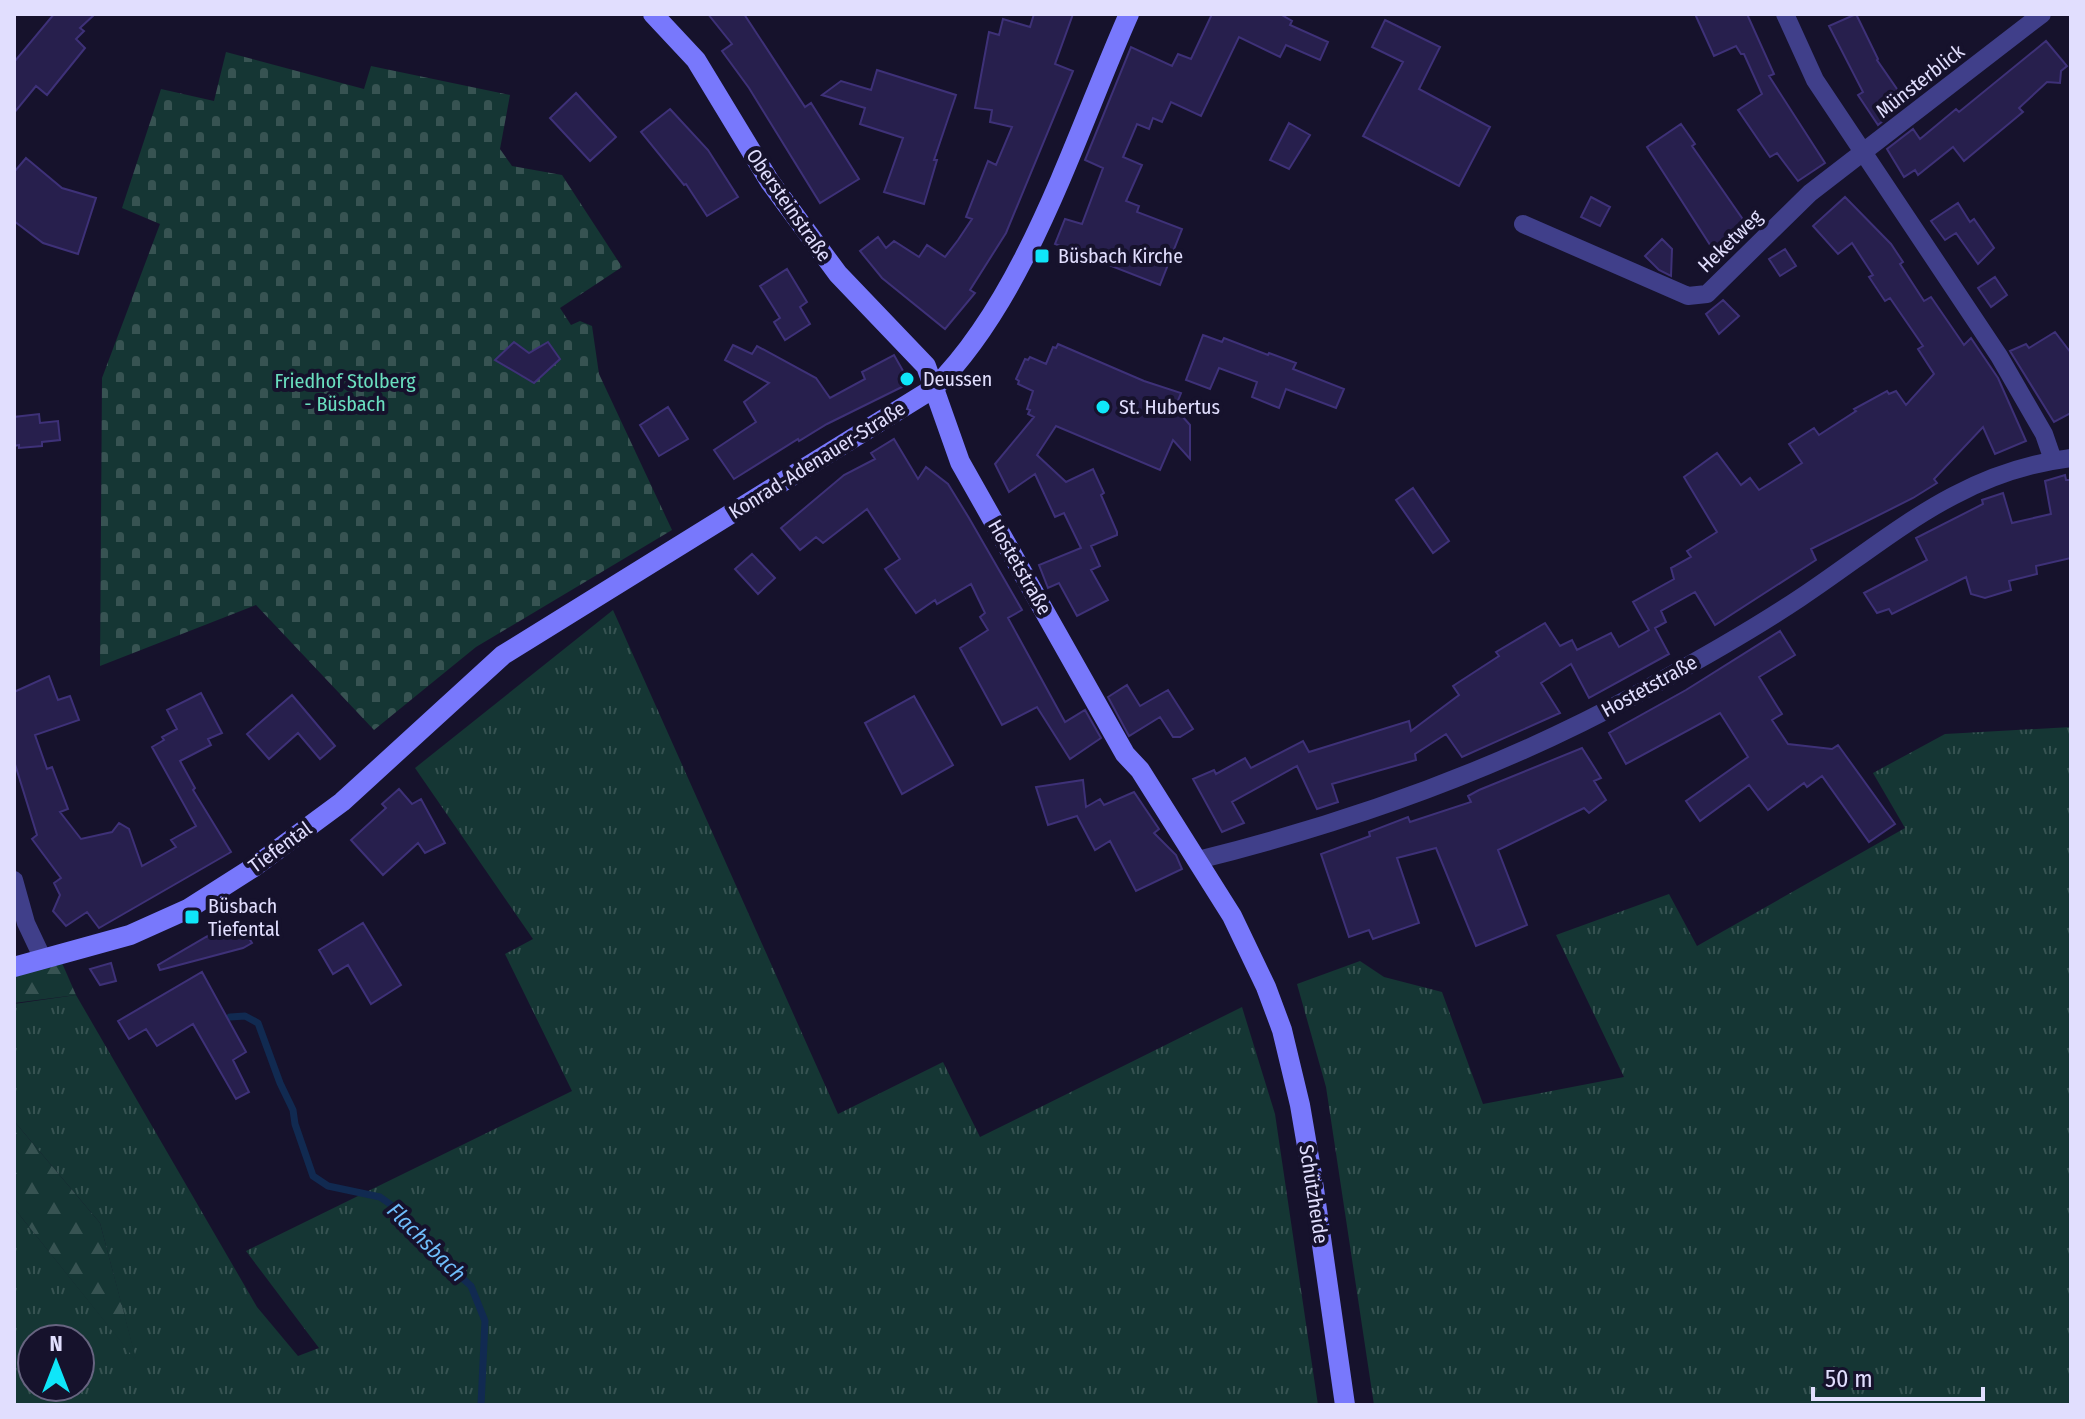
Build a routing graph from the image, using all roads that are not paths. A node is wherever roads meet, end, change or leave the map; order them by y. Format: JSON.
{"nodes":[{"id":1,"x":653,"y":14,"type":"edge"},
{"id":2,"x":1129,"y":14,"type":"edge"},
{"id":3,"x":1785,"y":14,"type":"edge"},
{"id":4,"x":2042,"y":14,"type":"edge"},
{"id":5,"x":1863,"y":153,"type":"junction"},
{"id":6,"x":1523,"y":224,"type":"dead end"},
{"id":7,"x":934,"y":388,"type":"junction"},
{"id":8,"x":2062,"y":459,"type":"edge"},
{"id":9,"x":503,"y":655,"type":"joint"},
{"id":10,"x":1198,"y":860,"type":"junction"},
{"id":11,"x":14,"y":880,"type":"edge"},
{"id":12,"x":43,"y":959,"type":"junction"},
{"id":13,"x":14,"y":967,"type":"edge"},
{"id":14,"x":1266,"y":987,"type":"joint"},
{"id":15,"x":1345,"y":1405,"type":"edge"}],
"edges":[{"from":1,"to":7,"type":"street","name":"Obersteinstraße"},
{"from":2,"to":7,"type":"street","name":"Konrad-Adenauer-Straße"},
{"from":3,"to":5,"type":"street"},
{"from":4,"to":5,"type":"street","name":"Münsterblick"},
{"from":5,"to":6,"type":"street","name":"Heketweg"},
{"from":5,"to":8,"type":"street"},
{"from":7,"to":9,"type":"street","name":"Konrad-Adenauer-Straße"},
{"from":7,"to":10,"type":"street","name":"Hostetstraße"},
{"from":8,"to":10,"type":"street","name":"Hostetstraße"},
{"from":9,"to":12,"type":"street","name":"Tiefental"},
{"from":10,"to":14,"type":"street","name":"Hostetstraße"},
{"from":11,"to":12,"type":"street"},
{"from":12,"to":13,"type":"street","name":"Tiefental"},
{"from":14,"to":15,"type":"street","name":"Schützheide"}]}
